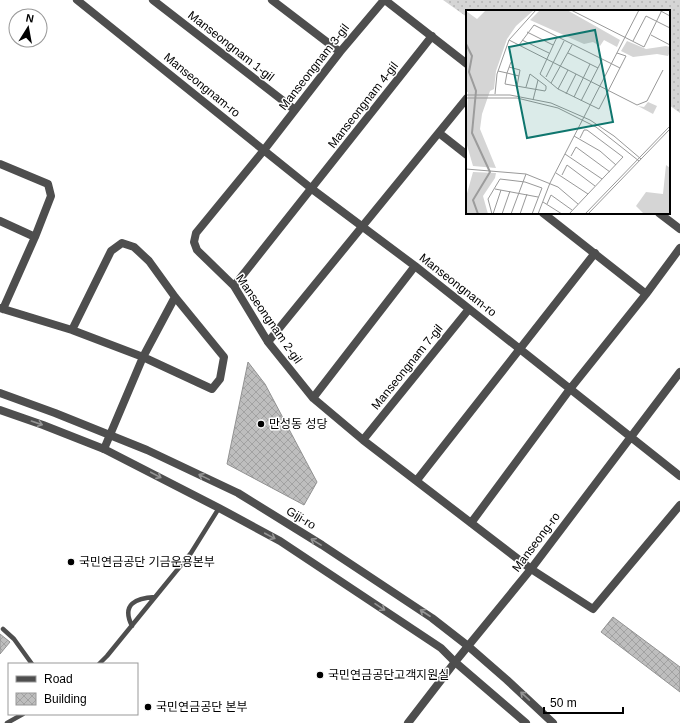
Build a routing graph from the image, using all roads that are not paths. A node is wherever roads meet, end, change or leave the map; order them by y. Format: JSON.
{"nodes":[{"id":1,"x":79,"y":0,"type":"edge"},
{"id":2,"x":153,"y":0,"type":"edge"},
{"id":3,"x":272,"y":0,"type":"edge"},
{"id":4,"x":384,"y":0,"type":"edge"},
{"id":5,"x":432,"y":36,"type":"junction"},
{"id":6,"x":340,"y":52,"type":"junction"},
{"id":7,"x":466,"y":63,"type":"edge"},
{"id":8,"x":466,"y":99,"type":"edge"},
{"id":9,"x":295,"y":110,"type":"junction"},
{"id":10,"x":439,"y":133,"type":"junction"},
{"id":11,"x":264,"y":150,"type":"junction"},
{"id":12,"x":466,"y":154,"type":"edge"},
{"id":13,"x":0,"y":164,"type":"edge"},
{"id":14,"x":312,"y":189,"type":"junction"},
{"id":15,"x":544,"y":214,"type":"edge"},
{"id":16,"x":660,"y":214,"type":"edge"},
{"id":17,"x":0,"y":221,"type":"edge"},
{"id":18,"x":363,"y":226,"type":"junction"},
{"id":19,"x":680,"y":229,"type":"edge"},
{"id":20,"x":35,"y":237,"type":"junction"},
{"id":21,"x":680,"y":248,"type":"edge"},
{"id":22,"x":595,"y":253,"type":"junction"},
{"id":23,"x":415,"y":266,"type":"junction"},
{"id":24,"x":234,"y":286,"type":"junction"},
{"id":25,"x":646,"y":294,"type":"junction"},
{"id":26,"x":175,"y":297,"type":"junction"},
{"id":27,"x":1,"y":308,"type":"edge"},
{"id":28,"x":469,"y":309,"type":"junction"},
{"id":29,"x":72,"y":330,"type":"junction"},
{"id":30,"x":268,"y":342,"type":"junction"},
{"id":31,"x":519,"y":349,"type":"junction"},
{"id":32,"x":143,"y":357,"type":"junction"},
{"id":33,"x":680,"y":372,"type":"edge"},
{"id":34,"x":570,"y":389,"type":"junction"},
{"id":35,"x":0,"y":394,"type":"edge"},
{"id":36,"x":313,"y":398,"type":"junction"},
{"id":37,"x":0,"y":410,"type":"edge"},
{"id":38,"x":110,"y":435,"type":"junction"},
{"id":39,"x":630,"y":436,"type":"junction"},
{"id":40,"x":363,"y":440,"type":"junction"},
{"id":41,"x":104,"y":449,"type":"junction"},
{"id":42,"x":680,"y":476,"type":"edge"},
{"id":43,"x":417,"y":480,"type":"junction"},
{"id":44,"x":680,"y":505,"type":"edge"},
{"id":45,"x":219,"y":508,"type":"junction"},
{"id":46,"x":472,"y":523,"type":"junction"},
{"id":47,"x":531,"y":569,"type":"junction"},
{"id":48,"x":155,"y":597,"type":"junction"},
{"id":49,"x":132,"y":626,"type":"junction"},
{"id":50,"x":3,"y":628,"type":"dead end"},
{"id":51,"x":468,"y":646,"type":"junction"},
{"id":52,"x":455,"y":662,"type":"junction"},
{"id":53,"x":31,"y":663,"type":"edge"},
{"id":54,"x":99,"y":663,"type":"edge"},
{"id":55,"x":21,"y":715,"type":"edge"},
{"id":56,"x":7,"y":723,"type":"edge"},
{"id":57,"x":408,"y":723,"type":"edge"},
{"id":58,"x":526,"y":723,"type":"edge"},
{"id":59,"x":553,"y":723,"type":"edge"}],
"edges":[{"from":1,"to":11,"type":"street","name":"Manseongnam-ro"},
{"from":2,"to":9,"type":"street","name":"Manseongnam 1-gil"},
{"from":3,"to":6,"type":"street"},
{"from":4,"to":5,"type":"street"},
{"from":4,"to":6,"type":"street","name":"Manseongnam 3-gil"},
{"from":5,"to":7,"type":"street"},
{"from":5,"to":14,"type":"street","name":"Manseongnam 4-gil"},
{"from":6,"to":9,"type":"street","name":"Manseongnam 3-gil"},
{"from":8,"to":10,"type":"street"},
{"from":9,"to":11,"type":"street","name":"Manseongnam 3-gil"},
{"from":10,"to":12,"type":"street"},
{"from":10,"to":18,"type":"street"},
{"from":11,"to":14,"type":"street","name":"Manseongnam-ro"},
{"from":11,"to":24,"type":"street","name":"Manseongnam 2-gil"},
{"from":13,"to":20,"type":"street"},
{"from":14,"to":18,"type":"street","name":"Manseongnam-ro"},
{"from":14,"to":24,"type":"street"},
{"from":15,"to":22,"type":"street"},
{"from":16,"to":19,"type":"street"},
{"from":17,"to":20,"type":"street"},
{"from":18,"to":23,"type":"street","name":"Manseongnam-ro"},
{"from":18,"to":30,"type":"street"},
{"from":20,"to":27,"type":"street"},
{"from":21,"to":25,"type":"street"},
{"from":22,"to":25,"type":"street"},
{"from":22,"to":31,"type":"street"},
{"from":23,"to":28,"type":"street","name":"Manseongnam-ro"},
{"from":23,"to":36,"type":"street"},
{"from":24,"to":30,"type":"street","name":"Manseongnam 2-gil"},
{"from":25,"to":34,"type":"street"},
{"from":26,"to":29,"type":"street"},
{"from":26,"to":32,"type":"street"},
{"from":26,"to":32,"type":"street"},
{"from":27,"to":29,"type":"street"},
{"from":28,"to":31,"type":"street","name":"Manseongnam-ro"},
{"from":28,"to":40,"type":"street","name":"Manseongnam 7-gil"},
{"from":29,"to":32,"type":"street"},
{"from":30,"to":36,"type":"street","name":"Manseongnam 2-gil"},
{"from":31,"to":34,"type":"street","name":"Manseongnam-ro"},
{"from":31,"to":43,"type":"street"},
{"from":32,"to":38,"type":"street"},
{"from":33,"to":39,"type":"street","name":"Manseong-ro"},
{"from":34,"to":39,"type":"street","name":"Manseongnam-ro"},
{"from":34,"to":46,"type":"street"},
{"from":35,"to":38,"type":"street","name":"Giji-ro"},
{"from":36,"to":40,"type":"street","name":"Manseongnam 2-gil"},
{"from":37,"to":41,"type":"street","one_way":true},
{"from":38,"to":41,"type":"street"},
{"from":51,"to":38,"type":"street","name":"Giji-ro","one_way":true},
{"from":39,"to":42,"type":"street","name":"Manseongnam-ro"},
{"from":39,"to":47,"type":"street","name":"Manseong-ro"},
{"from":40,"to":43,"type":"street","name":"Manseongnam 2-gil"},
{"from":41,"to":45,"type":"street","one_way":true},
{"from":43,"to":46,"type":"street","name":"Manseongnam 2-gil"},
{"from":44,"to":47,"type":"street","name":"Manseongnam 2-gil"},
{"from":45,"to":48,"type":"lane"},
{"from":45,"to":52,"type":"street","one_way":true},
{"from":46,"to":47,"type":"street","name":"Manseongnam 2-gil"},
{"from":47,"to":51,"type":"street","name":"Manseong-ro"},
{"from":48,"to":49,"type":"lane"},
{"from":48,"to":49,"type":"lane"},
{"from":49,"to":54,"type":"lane"},
{"from":50,"to":53,"type":"lane"},
{"from":51,"to":52,"type":"street","name":"Manseong-ro"},
{"from":59,"to":51,"type":"street","name":"Giji-ro","one_way":true},
{"from":52,"to":57,"type":"street","name":"Manseong-ro"},
{"from":52,"to":58,"type":"street"},
{"from":55,"to":56,"type":"lane"}]}
